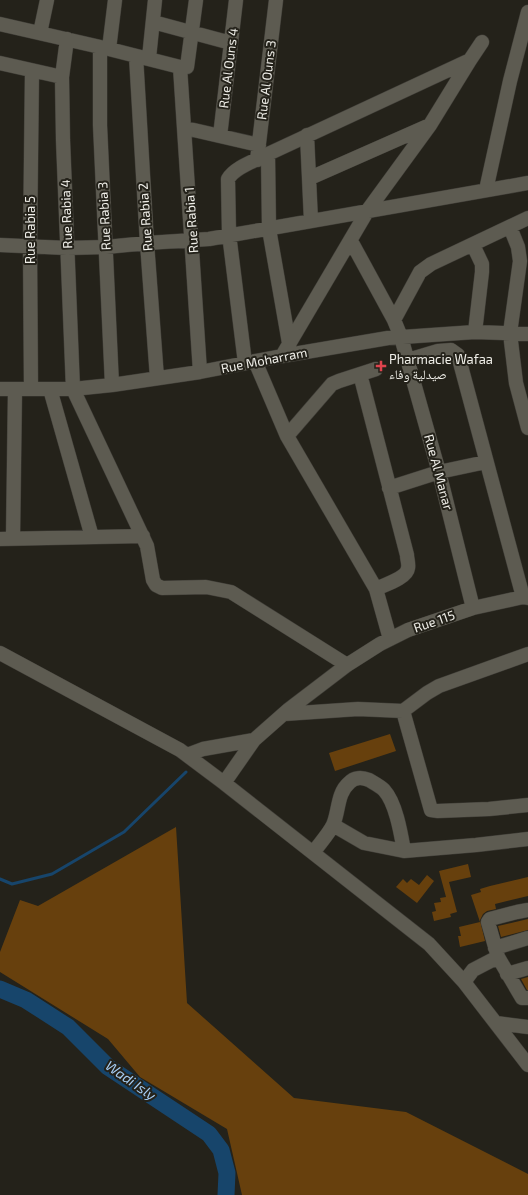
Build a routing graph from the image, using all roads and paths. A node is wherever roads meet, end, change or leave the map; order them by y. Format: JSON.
{"nodes":[{"id":1,"x":47,"y":0,"type":"edge"},
{"id":2,"x":115,"y":0,"type":"edge"},
{"id":3,"x":155,"y":0,"type":"edge"},
{"id":4,"x":196,"y":0,"type":"edge"},
{"id":5,"x":236,"y":0,"type":"edge"},
{"id":6,"x":276,"y":0,"type":"edge"},
{"id":7,"x":528,"y":12,"type":"edge"},
{"id":8,"x":153,"y":22,"type":"junction"},
{"id":9,"x":0,"y":24,"type":"edge"},
{"id":10,"x":40,"y":33,"type":"junction"},
{"id":11,"x":192,"y":33,"type":"junction"},
{"id":12,"x":67,"y":39,"type":"junction"},
{"id":13,"x":482,"y":42,"type":"dead end"},
{"id":14,"x":231,"y":43,"type":"junction"},
{"id":15,"x":105,"y":48,"type":"junction"},
{"id":16,"x":142,"y":57,"type":"junction"},
{"id":17,"x":470,"y":60,"type":"junction"},
{"id":18,"x":0,"y":63,"type":"edge"},
{"id":19,"x":183,"y":67,"type":"junction"},
{"id":20,"x":32,"y":71,"type":"junction"},
{"id":21,"x":62,"y":78,"type":"junction"},
{"id":22,"x":430,"y":125,"type":"junction"},
{"id":23,"x":185,"y":128,"type":"junction"},
{"id":24,"x":308,"y":135,"type":"junction"},
{"id":25,"x":220,"y":136,"type":"junction"},
{"id":26,"x":261,"y":153,"type":"junction"},
{"id":27,"x":310,"y":178,"type":"junction"},
{"id":28,"x":528,"y":183,"type":"edge"},
{"id":29,"x":486,"y":190,"type":"junction"},
{"id":30,"x":368,"y":210,"type":"junction"},
{"id":31,"x":528,"y":218,"type":"edge"},
{"id":32,"x":311,"y":221,"type":"junction"},
{"id":33,"x":510,"y":227,"type":"junction"},
{"id":34,"x":269,"y":228,"type":"junction"},
{"id":35,"x":228,"y":234,"type":"junction"},
{"id":36,"x":192,"y":240,"type":"junction"},
{"id":37,"x":351,"y":241,"type":"junction"},
{"id":38,"x":147,"y":243,"type":"junction"},
{"id":39,"x":0,"y":245,"type":"edge"},
{"id":40,"x":473,"y":245,"type":"junction"},
{"id":41,"x":30,"y":246,"type":"junction"},
{"id":42,"x":67,"y":248,"type":"junction"},
{"id":43,"x":106,"y":248,"type":"junction"},
{"id":44,"x":394,"y":320,"type":"junction"},
{"id":45,"x":475,"y":332,"type":"junction"},
{"id":46,"x":510,"y":333,"type":"junction"},
{"id":47,"x":528,"y":334,"type":"edge"},
{"id":48,"x":401,"y":337,"type":"junction"},
{"id":49,"x":289,"y":343,"type":"junction"},
{"id":50,"x":282,"y":356,"type":"junction"},
{"id":51,"x":408,"y":360,"type":"junction"},
{"id":52,"x":250,"y":362,"type":"junction"},
{"id":53,"x":376,"y":369,"type":"dead end"},
{"id":54,"x":200,"y":372,"type":"junction"},
{"id":55,"x":360,"y":374,"type":"junction"},
{"id":56,"x":157,"y":378,"type":"junction"},
{"id":57,"x":522,"y":383,"type":"edge"},
{"id":58,"x":112,"y":385,"type":"junction"},
{"id":59,"x":0,"y":389,"type":"edge"},
{"id":60,"x":31,"y":389,"type":"junction"},
{"id":61,"x":50,"y":389,"type":"junction"},
{"id":62,"x":73,"y":389,"type":"junction"},
{"id":63,"x":15,"y":390,"type":"junction"},
{"id":64,"x":528,"y":428,"type":"edge"},
{"id":65,"x":288,"y":436,"type":"junction"},
{"id":66,"x":486,"y":462,"type":"junction"},
{"id":67,"x":439,"y":472,"type":"junction"},
{"id":68,"x":389,"y":488,"type":"junction"},
{"id":69,"x":143,"y":536,"type":"junction"},
{"id":70,"x":92,"y":537,"type":"junction"},
{"id":71,"x":7,"y":538,"type":"edge"},
{"id":72,"x":376,"y":589,"type":"junction"},
{"id":73,"x":525,"y":598,"type":"edge"},
{"id":74,"x":473,"y":608,"type":"junction"},
{"id":75,"x":390,"y":639,"type":"junction"},
{"id":76,"x":0,"y":653,"type":"edge"},
{"id":77,"x":528,"y":654,"type":"edge"},
{"id":78,"x":348,"y":665,"type":"junction"},
{"id":79,"x":403,"y":711,"type":"junction"},
{"id":80,"x":284,"y":714,"type":"junction"},
{"id":81,"x":254,"y":740,"type":"junction"},
{"id":82,"x":187,"y":755,"type":"junction"},
{"id":83,"x":224,"y":783,"type":"junction"},
{"id":84,"x":528,"y":805,"type":"edge"},
{"id":85,"x":334,"y":826,"type":"junction"},
{"id":86,"x":528,"y":839,"type":"edge"},
{"id":87,"x":404,"y":851,"type":"junction"},
{"id":88,"x":314,"y":854,"type":"junction"},
{"id":89,"x":528,"y":910,"type":"edge"},
{"id":90,"x":528,"y":938,"type":"edge"},
{"id":91,"x":497,"y":953,"type":"junction"},
{"id":92,"x":528,"y":968,"type":"edge"},
{"id":93,"x":507,"y":974,"type":"junction"},
{"id":94,"x":464,"y":982,"type":"junction"},
{"id":95,"x":528,"y":998,"type":"edge"},
{"id":96,"x":496,"y":1023,"type":"junction"},
{"id":97,"x":528,"y":1027,"type":"edge"},
{"id":98,"x":528,"y":1065,"type":"edge"}],
"edges":[{"from":1,"to":10,"type":"street"},
{"from":2,"to":15,"type":"street","name":"Rue Rabia 3"},
{"from":3,"to":8,"type":"street","name":"Rue Rabia 2"},
{"from":4,"to":11,"type":"street","name":"Rue Rabia 1"},
{"from":5,"to":14,"type":"street","name":"Rue Al Ouns 4"},
{"from":6,"to":26,"type":"street","name":"Rue Al Ouns 3"},
{"from":7,"to":29,"type":"street"},
{"from":8,"to":11,"type":"street"},
{"from":8,"to":16,"type":"street","name":"Rue Rabia 2"},
{"from":9,"to":10,"type":"street"},
{"from":10,"to":12,"type":"street"},
{"from":11,"to":14,"type":"street"},
{"from":11,"to":19,"type":"street","name":"Rue Rabia 1"},
{"from":12,"to":15,"type":"street"},
{"from":12,"to":21,"type":"street","name":"Rue Rabia 4"},
{"from":13,"to":17,"type":"street"},
{"from":14,"to":25,"type":"street","name":"Rue Al Ouns 4"},
{"from":15,"to":16,"type":"street"},
{"from":15,"to":43,"type":"street","name":"Rue Rabia 3"},
{"from":16,"to":19,"type":"street"},
{"from":16,"to":38,"type":"street","name":"Rue Rabia 2"},
{"from":17,"to":22,"type":"street"},
{"from":17,"to":24,"type":"street"},
{"from":18,"to":20,"type":"street"},
{"from":19,"to":23,"type":"street","name":"Rue Rabia 1"},
{"from":20,"to":21,"type":"street"},
{"from":20,"to":41,"type":"street","name":"Rue Rabia 5"},
{"from":21,"to":42,"type":"street","name":"Rue Rabia 4"},
{"from":22,"to":27,"type":"street"},
{"from":22,"to":30,"type":"street"},
{"from":23,"to":25,"type":"street"},
{"from":23,"to":36,"type":"street","name":"Rue Rabia 1"},
{"from":24,"to":26,"type":"street"},
{"from":24,"to":27,"type":"street"},
{"from":25,"to":26,"type":"street"},
{"from":26,"to":34,"type":"street","name":"Rue Al Ouns 3"},
{"from":26,"to":35,"type":"street"},
{"from":27,"to":32,"type":"street"},
{"from":28,"to":29,"type":"street"},
{"from":29,"to":30,"type":"street"},
{"from":30,"to":32,"type":"street"},
{"from":30,"to":37,"type":"street"},
{"from":31,"to":33,"type":"street"},
{"from":32,"to":34,"type":"street"},
{"from":33,"to":40,"type":"street"},
{"from":33,"to":46,"type":"street"},
{"from":34,"to":35,"type":"street"},
{"from":34,"to":49,"type":"street","name":"Rue Al Ouns 3"},
{"from":35,"to":36,"type":"street"},
{"from":35,"to":52,"type":"street"},
{"from":36,"to":38,"type":"street"},
{"from":36,"to":54,"type":"street","name":"Rue Rabia 1"},
{"from":37,"to":44,"type":"street","name":"Rue Al Manar"},
{"from":37,"to":49,"type":"street"},
{"from":38,"to":43,"type":"street"},
{"from":38,"to":56,"type":"street","name":"Rue Rabia 2"},
{"from":39,"to":41,"type":"street"},
{"from":40,"to":44,"type":"street"},
{"from":40,"to":45,"type":"street"},
{"from":41,"to":42,"type":"street"},
{"from":41,"to":60,"type":"street","name":"Rue Rabia 5"},
{"from":42,"to":43,"type":"street"},
{"from":42,"to":62,"type":"street","name":"Rue Rabia 4"},
{"from":43,"to":58,"type":"street","name":"Rue Rabia 3"},
{"from":44,"to":48,"type":"street","name":"Rue Al Manar"},
{"from":45,"to":46,"type":"street","name":"Rue Moharram"},
{"from":45,"to":48,"type":"street","name":"Rue Moharram"},
{"from":46,"to":47,"type":"street","name":"Rue Moharram"},
{"from":46,"to":57,"type":"street"},
{"from":48,"to":50,"type":"street","name":"Rue Moharram"},
{"from":48,"to":51,"type":"street","name":"Rue Al Manar"},
{"from":49,"to":50,"type":"street"},
{"from":50,"to":52,"type":"street","name":"Rue Moharram"},
{"from":51,"to":66,"type":"street"},
{"from":51,"to":67,"type":"street","name":"Rue Al Manar"},
{"from":52,"to":54,"type":"street","name":"Rue Moharram"},
{"from":52,"to":65,"type":"street"},
{"from":53,"to":55,"type":"street"},
{"from":54,"to":56,"type":"street","name":"Rue Moharram"},
{"from":55,"to":65,"type":"street"},
{"from":55,"to":68,"type":"street"},
{"from":56,"to":58,"type":"street","name":"Rue Moharram"},
{"from":57,"to":64,"type":"street"},
{"from":58,"to":62,"type":"street","name":"Rue Moharram"},
{"from":59,"to":63,"type":"street","name":"Rue Moharram"},
{"from":60,"to":61,"type":"street","name":"Rue Moharram"},
{"from":60,"to":63,"type":"street","name":"Rue Moharram"},
{"from":61,"to":62,"type":"street","name":"Rue Moharram"},
{"from":61,"to":70,"type":"street"},
{"from":62,"to":69,"type":"street"},
{"from":63,"to":71,"type":"street"},
{"from":65,"to":72,"type":"street"},
{"from":66,"to":67,"type":"street"},
{"from":66,"to":73,"type":"street"},
{"from":67,"to":68,"type":"street"},
{"from":67,"to":74,"type":"street","name":"Rue Al Manar"},
{"from":68,"to":72,"type":"street"},
{"from":69,"to":70,"type":"street"},
{"from":69,"to":78,"type":"street"},
{"from":70,"to":71,"type":"street"},
{"from":72,"to":75,"type":"street"},
{"from":73,"to":74,"type":"street","name":"Rue 115"},
{"from":74,"to":75,"type":"street","name":"Rue 115"},
{"from":75,"to":78,"type":"street","name":"Rue 115"},
{"from":76,"to":82,"type":"street"},
{"from":77,"to":79,"type":"street"},
{"from":78,"to":80,"type":"street","name":"Rue 115"},
{"from":79,"to":80,"type":"street"},
{"from":79,"to":84,"type":"street"},
{"from":80,"to":81,"type":"street","name":"Rue 115"},
{"from":81,"to":82,"type":"street"},
{"from":81,"to":83,"type":"street","name":"Rue 115"},
{"from":82,"to":83,"type":"street"},
{"from":83,"to":88,"type":"street"},
{"from":85,"to":87,"type":"street"},
{"from":85,"to":87,"type":"street"},
{"from":85,"to":88,"type":"street"},
{"from":86,"to":87,"type":"street"},
{"from":88,"to":94,"type":"street"},
{"from":89,"to":91,"type":"street"},
{"from":90,"to":91,"type":"street"},
{"from":91,"to":93,"type":"street"},
{"from":91,"to":94,"type":"street"},
{"from":92,"to":93,"type":"street"},
{"from":93,"to":95,"type":"street"},
{"from":94,"to":96,"type":"street"},
{"from":96,"to":97,"type":"street"},
{"from":96,"to":98,"type":"street"}]}
